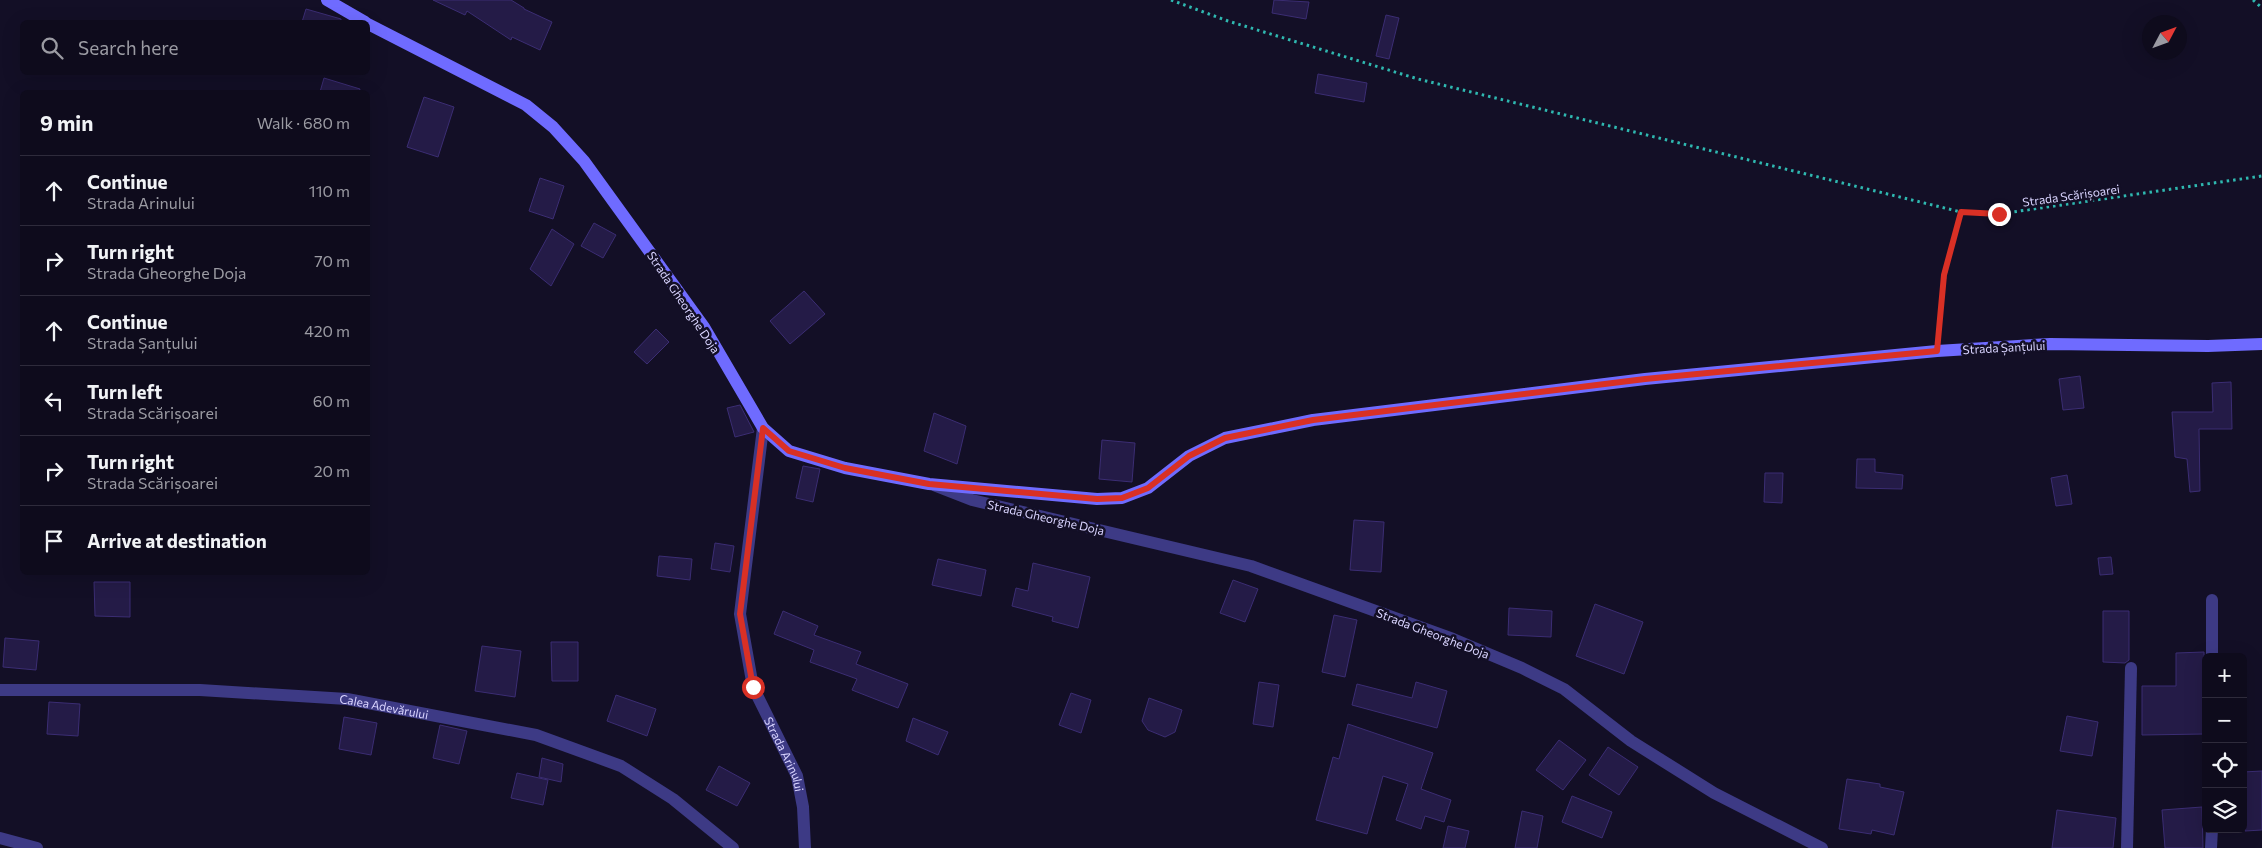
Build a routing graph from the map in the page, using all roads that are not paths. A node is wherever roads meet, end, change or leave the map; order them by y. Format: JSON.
{"nodes":[{"id":1,"x":327,"y":0,"type":"edge"},
{"id":2,"x":361,"y":20,"type":"edge"},
{"id":3,"x":370,"y":25,"type":"edge"},
{"id":4,"x":2262,"y":344,"type":"edge"},
{"id":5,"x":763,"y":428,"type":"junction"},
{"id":6,"x":929,"y":484,"type":"junction"},
{"id":7,"x":2212,"y":600,"type":"dead end"},
{"id":8,"x":2212,"y":653,"type":"edge"},
{"id":9,"x":2131,"y":668,"type":"dead end"},
{"id":10,"x":0,"y":690,"type":"edge"},
{"id":11,"x":2212,"y":833,"type":"edge"},
{"id":12,"x":0,"y":838,"type":"edge"},
{"id":13,"x":37,"y":848,"type":"edge"},
{"id":14,"x":733,"y":848,"type":"edge"},
{"id":15,"x":804,"y":848,"type":"edge"},
{"id":16,"x":1822,"y":848,"type":"edge"},
{"id":17,"x":2127,"y":848,"type":"edge"},
{"id":18,"x":2212,"y":848,"type":"edge"}],
"edges":[{"from":1,"to":2,"type":"main road","name":"Strada Gheorghe Doja"},
{"from":3,"to":5,"type":"main road","name":"Strada Gheorghe Doja"},
{"from":4,"to":6,"type":"main road","name":"Strada Șanțului"},
{"from":5,"to":6,"type":"main road","name":"Strada Gheorghe Doja"},
{"from":5,"to":15,"type":"street","name":"Strada Arinului"},
{"from":6,"to":16,"type":"street","name":"Strada Gheorghe Doja"},
{"from":7,"to":8,"type":"street"},
{"from":9,"to":17,"type":"street"},
{"from":10,"to":14,"type":"street","name":"Calea Adevărului"},
{"from":11,"to":18,"type":"street"},
{"from":12,"to":13,"type":"street"}]}
